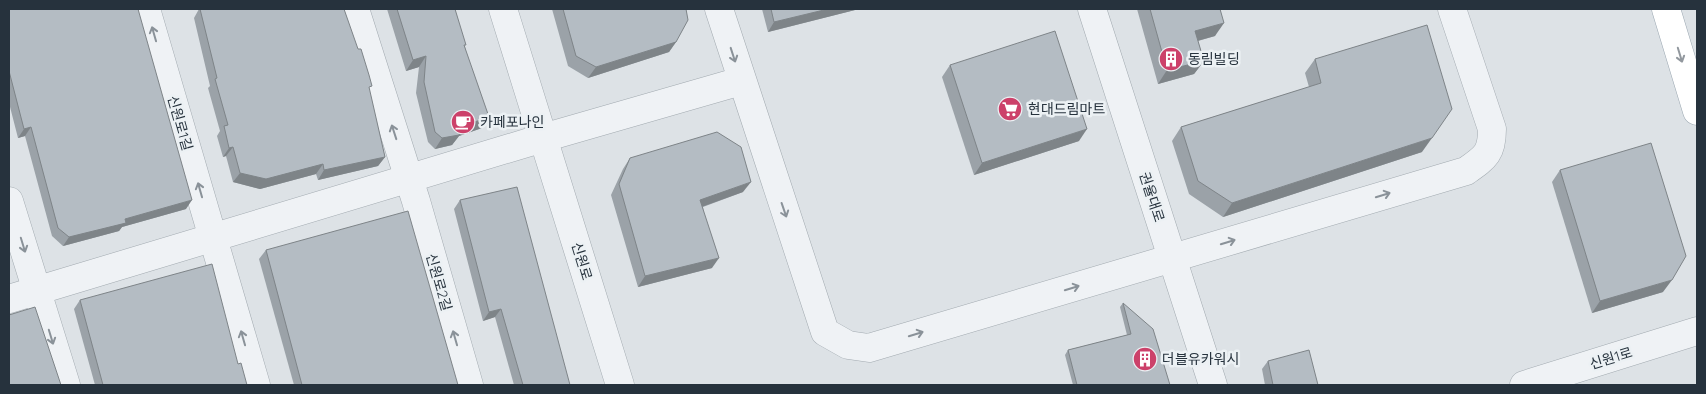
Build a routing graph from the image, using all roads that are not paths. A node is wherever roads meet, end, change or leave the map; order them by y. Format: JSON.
{"nodes":[{"id":1,"x":146,"y":9,"type":"edge"},
{"id":2,"x":355,"y":9,"type":"edge"},
{"id":3,"x":502,"y":9,"type":"edge"},
{"id":4,"x":718,"y":9,"type":"edge"},
{"id":5,"x":1092,"y":9,"type":"edge"},
{"id":6,"x":1452,"y":9,"type":"edge"},
{"id":7,"x":1666,"y":9,"type":"edge"},
{"id":8,"x":742,"y":81,"type":"junction"},
{"id":9,"x":1697,"y":112,"type":"edge"},
{"id":10,"x":542,"y":138,"type":"junction"},
{"id":11,"x":410,"y":178,"type":"junction"},
{"id":12,"x":9,"y":200,"type":"edge"},
{"id":13,"x":213,"y":237,"type":"junction"},
{"id":14,"x":1172,"y":258,"type":"junction"},
{"id":15,"x":37,"y":290,"type":"junction"},
{"id":16,"x":9,"y":299,"type":"edge"},
{"id":17,"x":1697,"y":331,"type":"edge"},
{"id":18,"x":66,"y":385,"type":"edge"},
{"id":19,"x":256,"y":385,"type":"edge"},
{"id":20,"x":469,"y":385,"type":"edge"},
{"id":21,"x":620,"y":385,"type":"edge"},
{"id":22,"x":1213,"y":385,"type":"edge"},
{"id":23,"x":1524,"y":385,"type":"edge"}],
"edges":[{"from":13,"to":1,"type":"street","name":"신원로1길","one_way":true},
{"from":11,"to":2,"type":"street","one_way":true},
{"from":3,"to":10,"type":"street","name":"신원로"},
{"from":4,"to":8,"type":"street","one_way":true},
{"from":5,"to":14,"type":"street","name":"권율대로"},
{"from":14,"to":6,"type":"street","one_way":true},
{"from":7,"to":9,"type":"main road","one_way":true},
{"from":8,"to":10,"type":"street"},
{"from":8,"to":14,"type":"street","one_way":true},
{"from":10,"to":11,"type":"street"},
{"from":10,"to":21,"type":"street","name":"신원로"},
{"from":11,"to":13,"type":"street"},
{"from":20,"to":11,"type":"street","name":"신원로2길","one_way":true},
{"from":12,"to":15,"type":"street","one_way":true},
{"from":13,"to":15,"type":"street"},
{"from":19,"to":13,"type":"street","one_way":true},
{"from":14,"to":22,"type":"street","name":"권율대로"},
{"from":15,"to":16,"type":"street"},
{"from":15,"to":18,"type":"street","one_way":true},
{"from":17,"to":23,"type":"street","name":"신원1로"}]}
